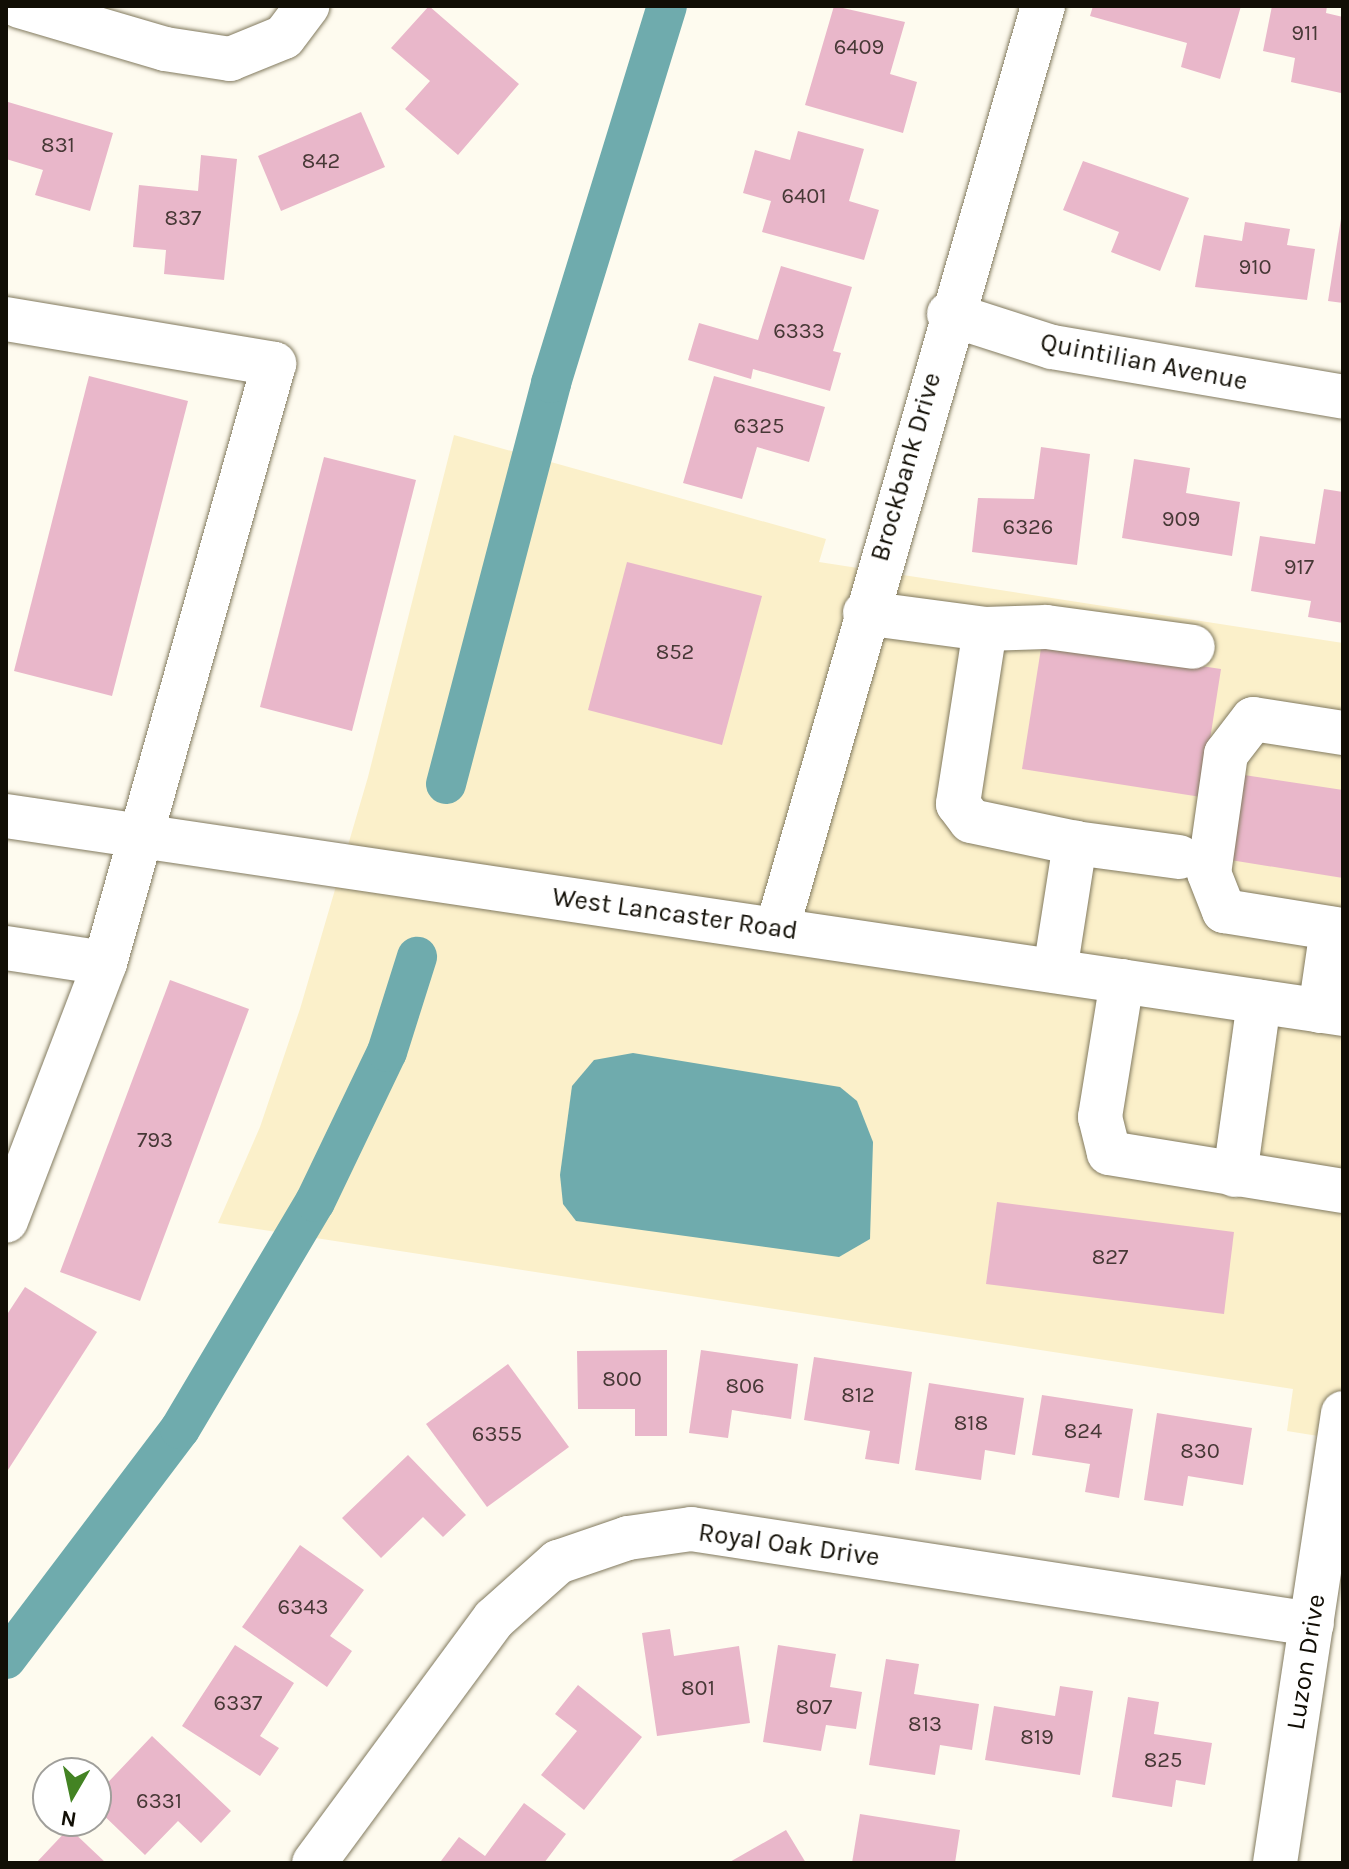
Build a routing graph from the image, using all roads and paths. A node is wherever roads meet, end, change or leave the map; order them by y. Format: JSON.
{"nodes":[{"id":1,"x":19,"y":6,"type":"edge"},
{"id":2,"x":307,"y":6,"type":"edge"},
{"id":3,"x":1043,"y":6,"type":"edge"},
{"id":4,"x":949,"y":314,"type":"junction"},
{"id":5,"x":6,"y":319,"type":"edge"},
{"id":6,"x":1343,"y":397,"type":"edge"},
{"id":7,"x":865,"y":613,"type":"junction"},
{"id":8,"x":985,"y":629,"type":"junction"},
{"id":9,"x":1193,"y":647,"type":"dead end"},
{"id":10,"x":1343,"y":733,"type":"edge"},
{"id":11,"x":6,"y":816,"type":"edge"},
{"id":12,"x":143,"y":836,"type":"junction"},
{"id":13,"x":1075,"y":843,"type":"junction"},
{"id":14,"x":1179,"y":857,"type":"dead end"},
{"id":15,"x":777,"y":929,"type":"junction"},
{"id":16,"x":1338,"y":929,"type":"edge"},
{"id":17,"x":6,"y":948,"type":"edge"},
{"id":18,"x":105,"y":963,"type":"junction"},
{"id":19,"x":1055,"y":971,"type":"junction"},
{"id":20,"x":1122,"y":981,"type":"junction"},
{"id":21,"x":1259,"y":1002,"type":"junction"},
{"id":22,"x":1332,"y":1012,"type":"edge"},
{"id":23,"x":1235,"y":1175,"type":"junction"},
{"id":24,"x":1343,"y":1191,"type":"edge"},
{"id":25,"x":6,"y":1221,"type":"edge"},
{"id":26,"x":1343,"y":1413,"type":"edge"},
{"id":27,"x":1312,"y":1624,"type":"junction"},
{"id":28,"x":314,"y":1863,"type":"edge"},
{"id":29,"x":1275,"y":1863,"type":"edge"}],
"edges":[{"from":1,"to":2,"type":"street"},
{"from":3,"to":4,"type":"street","name":"Brockbank Drive"},
{"from":4,"to":6,"type":"street","name":"Quintilian Avenue"},
{"from":4,"to":7,"type":"street","name":"Brockbank Drive"},
{"from":5,"to":12,"type":"street"},
{"from":7,"to":8,"type":"street"},
{"from":7,"to":15,"type":"street","name":"Brockbank Drive"},
{"from":8,"to":9,"type":"street"},
{"from":8,"to":13,"type":"street"},
{"from":10,"to":16,"type":"street"},
{"from":11,"to":12,"type":"street","name":"West Lancaster Road"},
{"from":12,"to":15,"type":"street","name":"West Lancaster Road"},
{"from":12,"to":18,"type":"street"},
{"from":13,"to":14,"type":"street"},
{"from":13,"to":19,"type":"street"},
{"from":15,"to":19,"type":"street","name":"West Lancaster Road"},
{"from":16,"to":22,"type":"street"},
{"from":17,"to":18,"type":"street"},
{"from":18,"to":25,"type":"street"},
{"from":19,"to":20,"type":"street","name":"West Lancaster Road"},
{"from":20,"to":21,"type":"street","name":"West Lancaster Road"},
{"from":20,"to":23,"type":"street"},
{"from":21,"to":22,"type":"street","name":"West Lancaster Road"},
{"from":21,"to":23,"type":"street"},
{"from":23,"to":24,"type":"street"},
{"from":26,"to":27,"type":"street","name":"Luzon Drive"},
{"from":27,"to":28,"type":"street","name":"Royal Oak Drive"},
{"from":27,"to":29,"type":"street","name":"Luzon Drive"}]}
